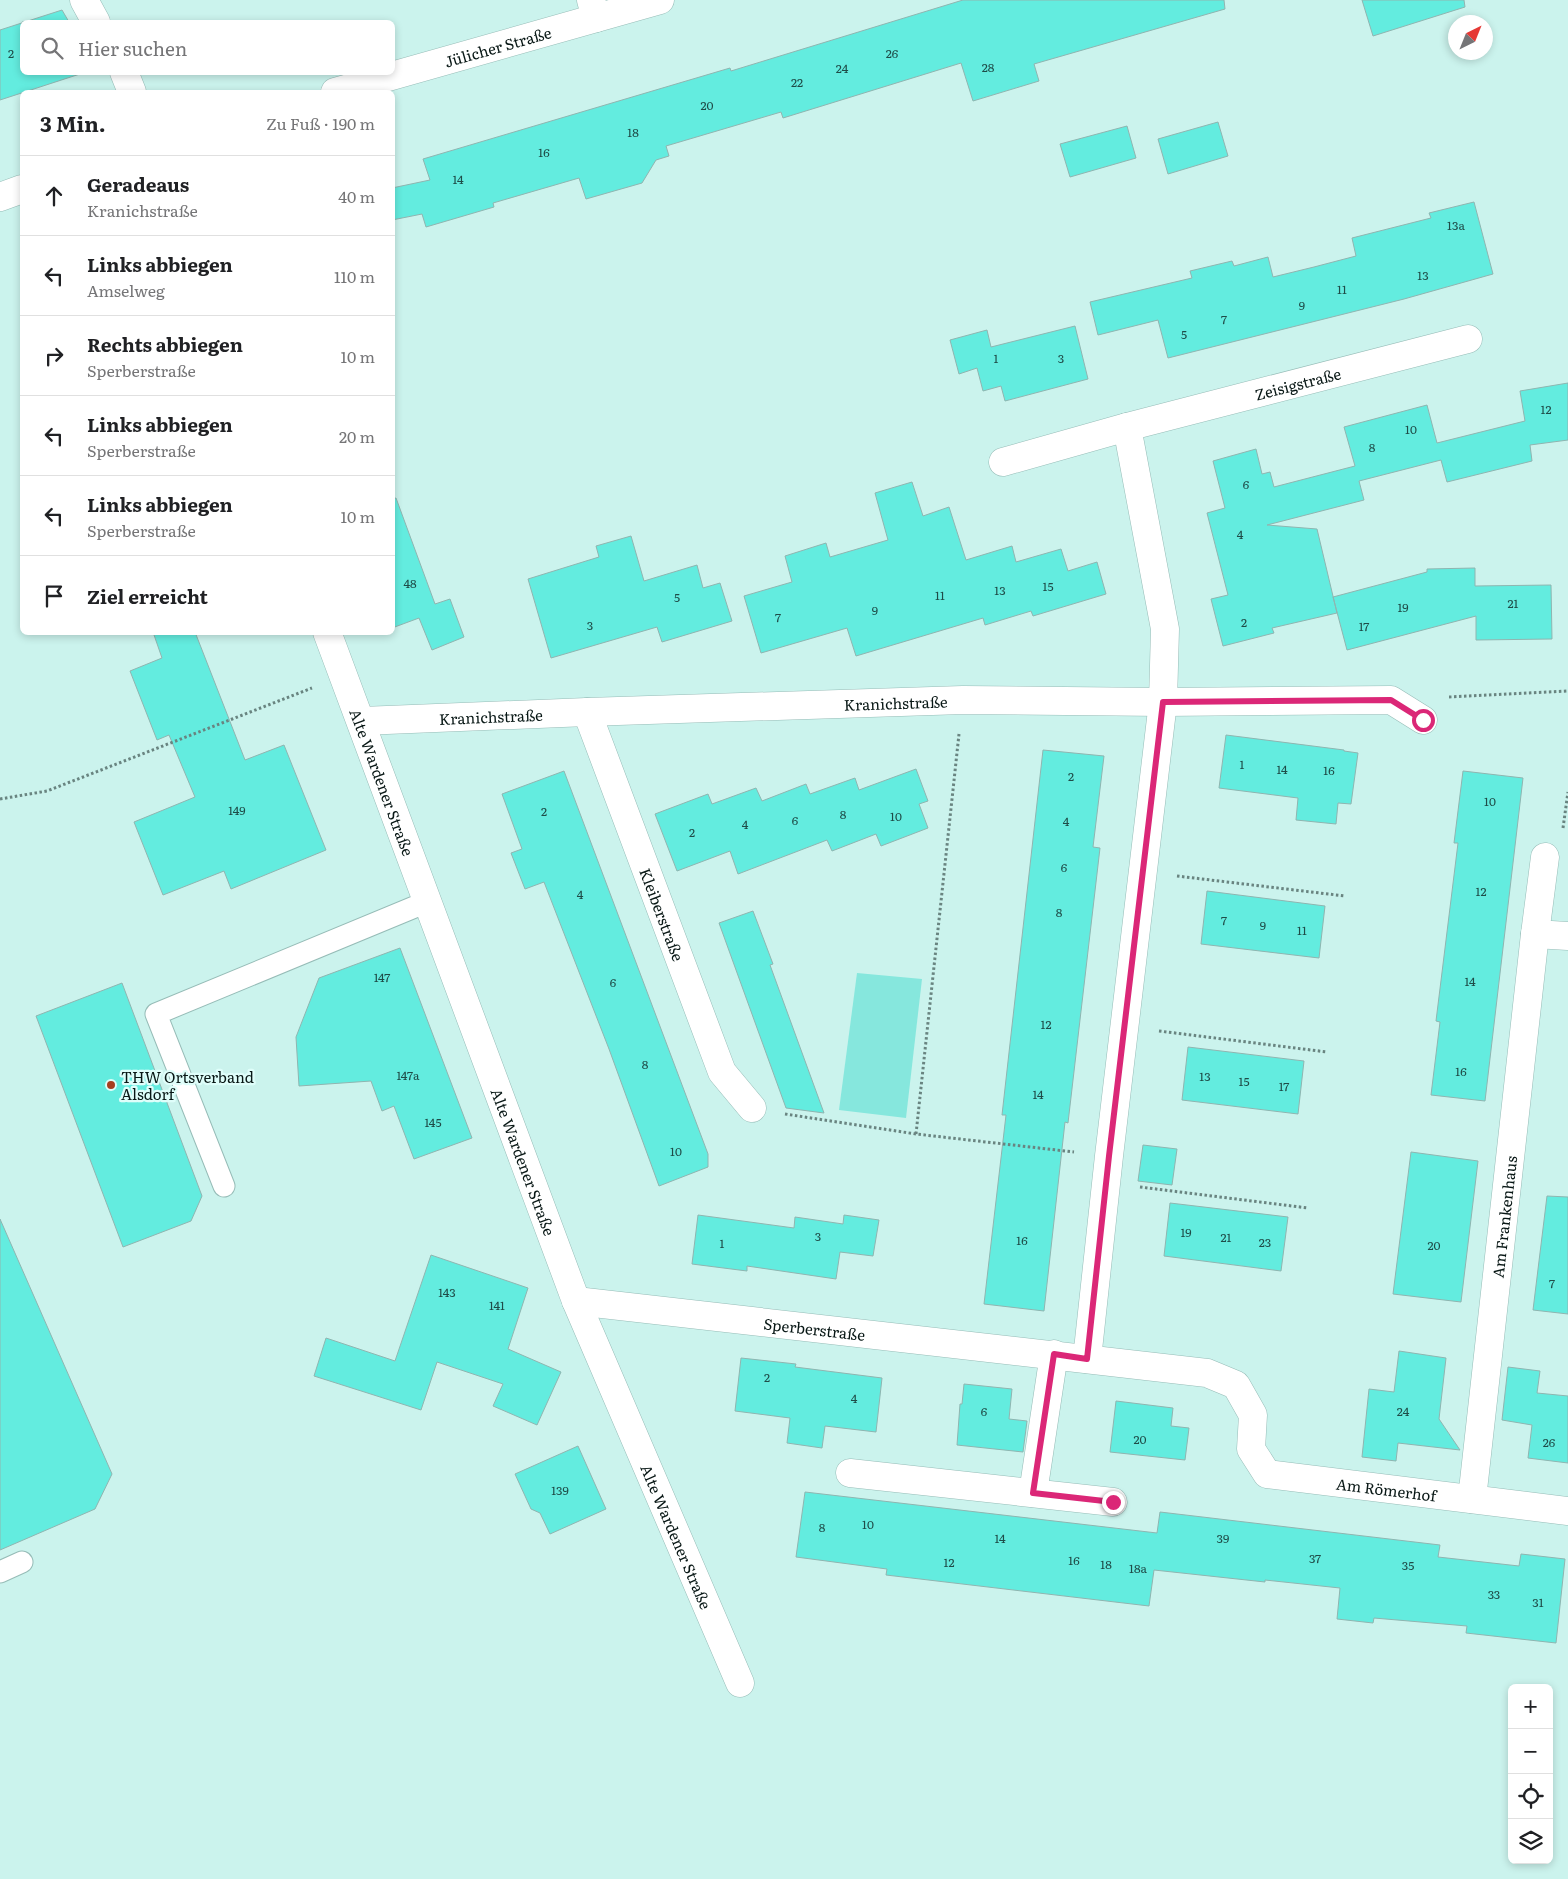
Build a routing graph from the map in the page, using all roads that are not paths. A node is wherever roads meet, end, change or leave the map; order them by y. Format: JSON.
{"nodes":[{"id":1,"x":84,"y":0,"type":"edge"},
{"id":2,"x":660,"y":0,"type":"edge"},
{"id":3,"x":594,"y":9,"type":"edge"},
{"id":4,"x":95,"y":20,"type":"edge"},
{"id":5,"x":395,"y":73,"type":"edge"},
{"id":6,"x":125,"y":75,"type":"edge"},
{"id":7,"x":388,"y":75,"type":"edge"},
{"id":8,"x":131,"y":90,"type":"edge"},
{"id":9,"x":341,"y":90,"type":"edge"},
{"id":10,"x":20,"y":190,"type":"edge"},
{"id":11,"x":0,"y":197,"type":"edge"},
{"id":12,"x":1468,"y":339,"type":"dead end"},
{"id":13,"x":1127,"y":427,"type":"junction"},
{"id":14,"x":1002,"y":462,"type":"dead end"},
{"id":15,"x":328,"y":635,"type":"edge"},
{"id":16,"x":1163,"y":702,"type":"junction"},
{"id":17,"x":586,"y":712,"type":"junction"},
{"id":18,"x":1423,"y":720,"type":"road end"},
{"id":19,"x":362,"y":721,"type":"junction"},
{"id":20,"x":1545,"y":857,"type":"dead end"},
{"id":21,"x":429,"y":901,"type":"junction"},
{"id":22,"x":1534,"y":934,"type":"junction"},
{"id":23,"x":1568,"y":936,"type":"edge"},
{"id":24,"x":752,"y":1108,"type":"road end"},
{"id":25,"x":224,"y":1186,"type":"dead end"},
{"id":26,"x":576,"y":1301,"type":"junction"},
{"id":27,"x":1054,"y":1354,"type":"junction"},
{"id":28,"x":1087,"y":1359,"type":"junction"},
{"id":29,"x":1253,"y":1415,"type":"joint"},
{"id":30,"x":850,"y":1472,"type":"dead end"},
{"id":31,"x":1033,"y":1493,"type":"junction"},
{"id":32,"x":1472,"y":1499,"type":"junction"},
{"id":33,"x":1113,"y":1502,"type":"dead end"},
{"id":34,"x":1568,"y":1511,"type":"edge"},
{"id":35,"x":22,"y":1562,"type":"dead end"},
{"id":36,"x":0,"y":1572,"type":"edge"},
{"id":37,"x":740,"y":1683,"type":"dead end"}],
"edges":[{"from":1,"to":4,"type":"street"},
{"from":2,"to":3,"type":"street","name":"Jülicher Straße"},
{"from":3,"to":5,"type":"street","name":"Jülicher Straße"},
{"from":6,"to":8,"type":"street"},
{"from":7,"to":9,"type":"street","name":"Jülicher Straße"},
{"from":10,"to":11,"type":"street"},
{"from":12,"to":13,"type":"street","name":"Zeisigstraße"},
{"from":13,"to":14,"type":"street","name":"Zeisigstraße"},
{"from":13,"to":16,"type":"street"},
{"from":15,"to":19,"type":"street","name":"Alte Wardener Straße"},
{"from":16,"to":17,"type":"street","name":"Kranichstraße"},
{"from":16,"to":18,"type":"street","name":"Kranichstraße"},
{"from":16,"to":28,"type":"street"},
{"from":17,"to":19,"type":"street","name":"Kranichstraße"},
{"from":17,"to":24,"type":"street","name":"Kleiberstraße"},
{"from":19,"to":21,"type":"street","name":"Alte Wardener Straße"},
{"from":20,"to":22,"type":"street","name":"Am Frankenhaus"},
{"from":21,"to":25,"type":"lane"},
{"from":21,"to":26,"type":"street","name":"Alte Wardener Straße"},
{"from":22,"to":23,"type":"street"},
{"from":22,"to":32,"type":"street","name":"Am Frankenhaus"},
{"from":26,"to":27,"type":"street","name":"Sperberstraße"},
{"from":26,"to":37,"type":"street","name":"Alte Wardener Straße"},
{"from":27,"to":28,"type":"street","name":"Sperberstraße"},
{"from":27,"to":31,"type":"street"},
{"from":28,"to":29,"type":"street","name":"Sperberstraße"},
{"from":29,"to":32,"type":"street","name":"Am Römerhof"},
{"from":30,"to":31,"type":"street"},
{"from":31,"to":33,"type":"street"},
{"from":32,"to":34,"type":"street","name":"Am Römerhof"},
{"from":35,"to":36,"type":"lane"}]}
